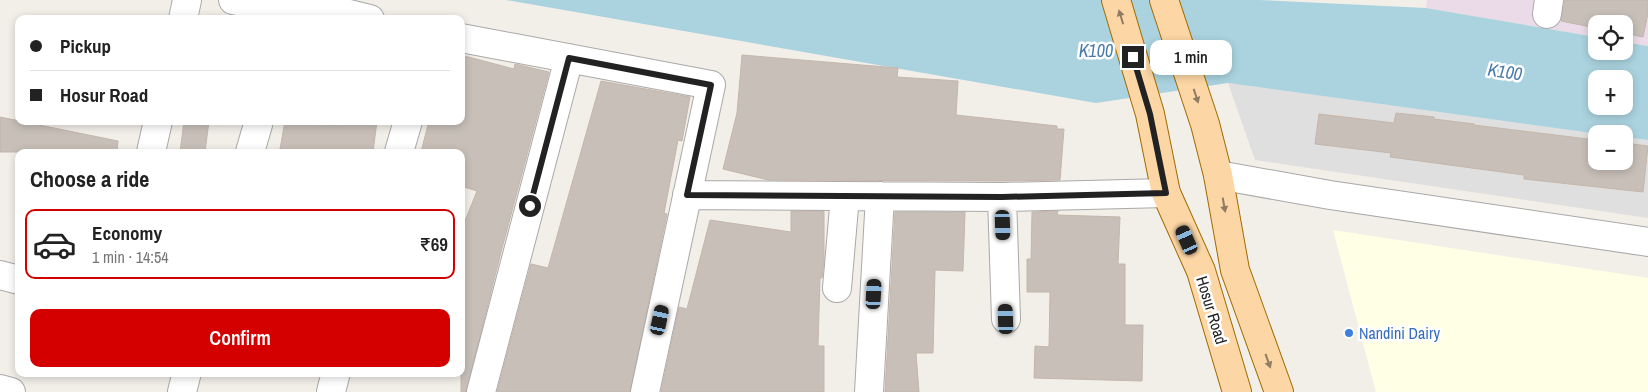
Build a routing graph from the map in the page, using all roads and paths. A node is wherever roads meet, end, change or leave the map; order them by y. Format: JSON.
{"nodes":[{"id":1,"x":187,"y":0,"type":"edge"},
{"id":2,"x":234,"y":0,"type":"edge"},
{"id":3,"x":1116,"y":0,"type":"edge"},
{"id":4,"x":1164,"y":0,"type":"edge"},
{"id":5,"x":184,"y":15,"type":"edge"},
{"id":6,"x":290,"y":15,"type":"edge"},
{"id":7,"x":353,"y":15,"type":"edge"},
{"id":8,"x":465,"y":39,"type":"edge"},
{"id":9,"x":569,"y":58,"type":"junction"},
{"id":10,"x":157,"y":125,"type":"edge"},
{"id":11,"x":258,"y":125,"type":"edge"},
{"id":12,"x":407,"y":125,"type":"edge"},
{"id":13,"x":152,"y":149,"type":"edge"},
{"id":14,"x":251,"y":149,"type":"edge"},
{"id":15,"x":401,"y":149,"type":"edge"},
{"id":16,"x":1218,"y":175,"type":"junction"},
{"id":17,"x":1166,"y":193,"type":"junction"},
{"id":18,"x":687,"y":195,"type":"junction"},
{"id":19,"x":845,"y":196,"type":"junction"},
{"id":20,"x":880,"y":196,"type":"junction"},
{"id":21,"x":1002,"y":197,"type":"junction"},
{"id":22,"x":1648,"y":242,"type":"edge"},
{"id":23,"x":0,"y":275,"type":"edge"},
{"id":24,"x":15,"y":279,"type":"edge"},
{"id":25,"x":837,"y":288,"type":"dead end"},
{"id":26,"x":1006,"y":319,"type":"dead end"},
{"id":27,"x":186,"y":377,"type":"edge"},
{"id":28,"x":335,"y":377,"type":"edge"},
{"id":29,"x":0,"y":388,"type":"edge"},
{"id":30,"x":11,"y":392,"type":"edge"},
{"id":31,"x":182,"y":392,"type":"edge"},
{"id":32,"x":331,"y":392,"type":"edge"},
{"id":33,"x":481,"y":392,"type":"edge"},
{"id":34,"x":645,"y":392,"type":"edge"},
{"id":35,"x":869,"y":392,"type":"edge"},
{"id":36,"x":1237,"y":392,"type":"edge"},
{"id":37,"x":1279,"y":392,"type":"edge"}],
"edges":[{"from":1,"to":5,"type":"street"},
{"from":2,"to":6,"type":"street"},
{"from":17,"to":3,"type":"main road","name":"Hosur Road","one_way":true},
{"from":4,"to":16,"type":"main road","name":"Hosur Road","one_way":true},
{"from":6,"to":7,"type":"street"},
{"from":8,"to":9,"type":"street"},
{"from":9,"to":18,"type":"street"},
{"from":9,"to":33,"type":"street"},
{"from":10,"to":13,"type":"street"},
{"from":11,"to":14,"type":"street"},
{"from":12,"to":15,"type":"street"},
{"from":16,"to":22,"type":"street"},
{"from":16,"to":37,"type":"main road","name":"Hosur Road","one_way":true},
{"from":17,"to":21,"type":"street"},
{"from":17,"to":36,"type":"main road","name":"Hosur Road"},
{"from":18,"to":19,"type":"street"},
{"from":18,"to":34,"type":"street"},
{"from":19,"to":20,"type":"street"},
{"from":19,"to":25,"type":"street"},
{"from":20,"to":21,"type":"street"},
{"from":20,"to":35,"type":"street"},
{"from":21,"to":26,"type":"street"},
{"from":23,"to":24,"type":"street"},
{"from":27,"to":31,"type":"street"},
{"from":28,"to":32,"type":"street"},
{"from":29,"to":30,"type":"street"}]}
